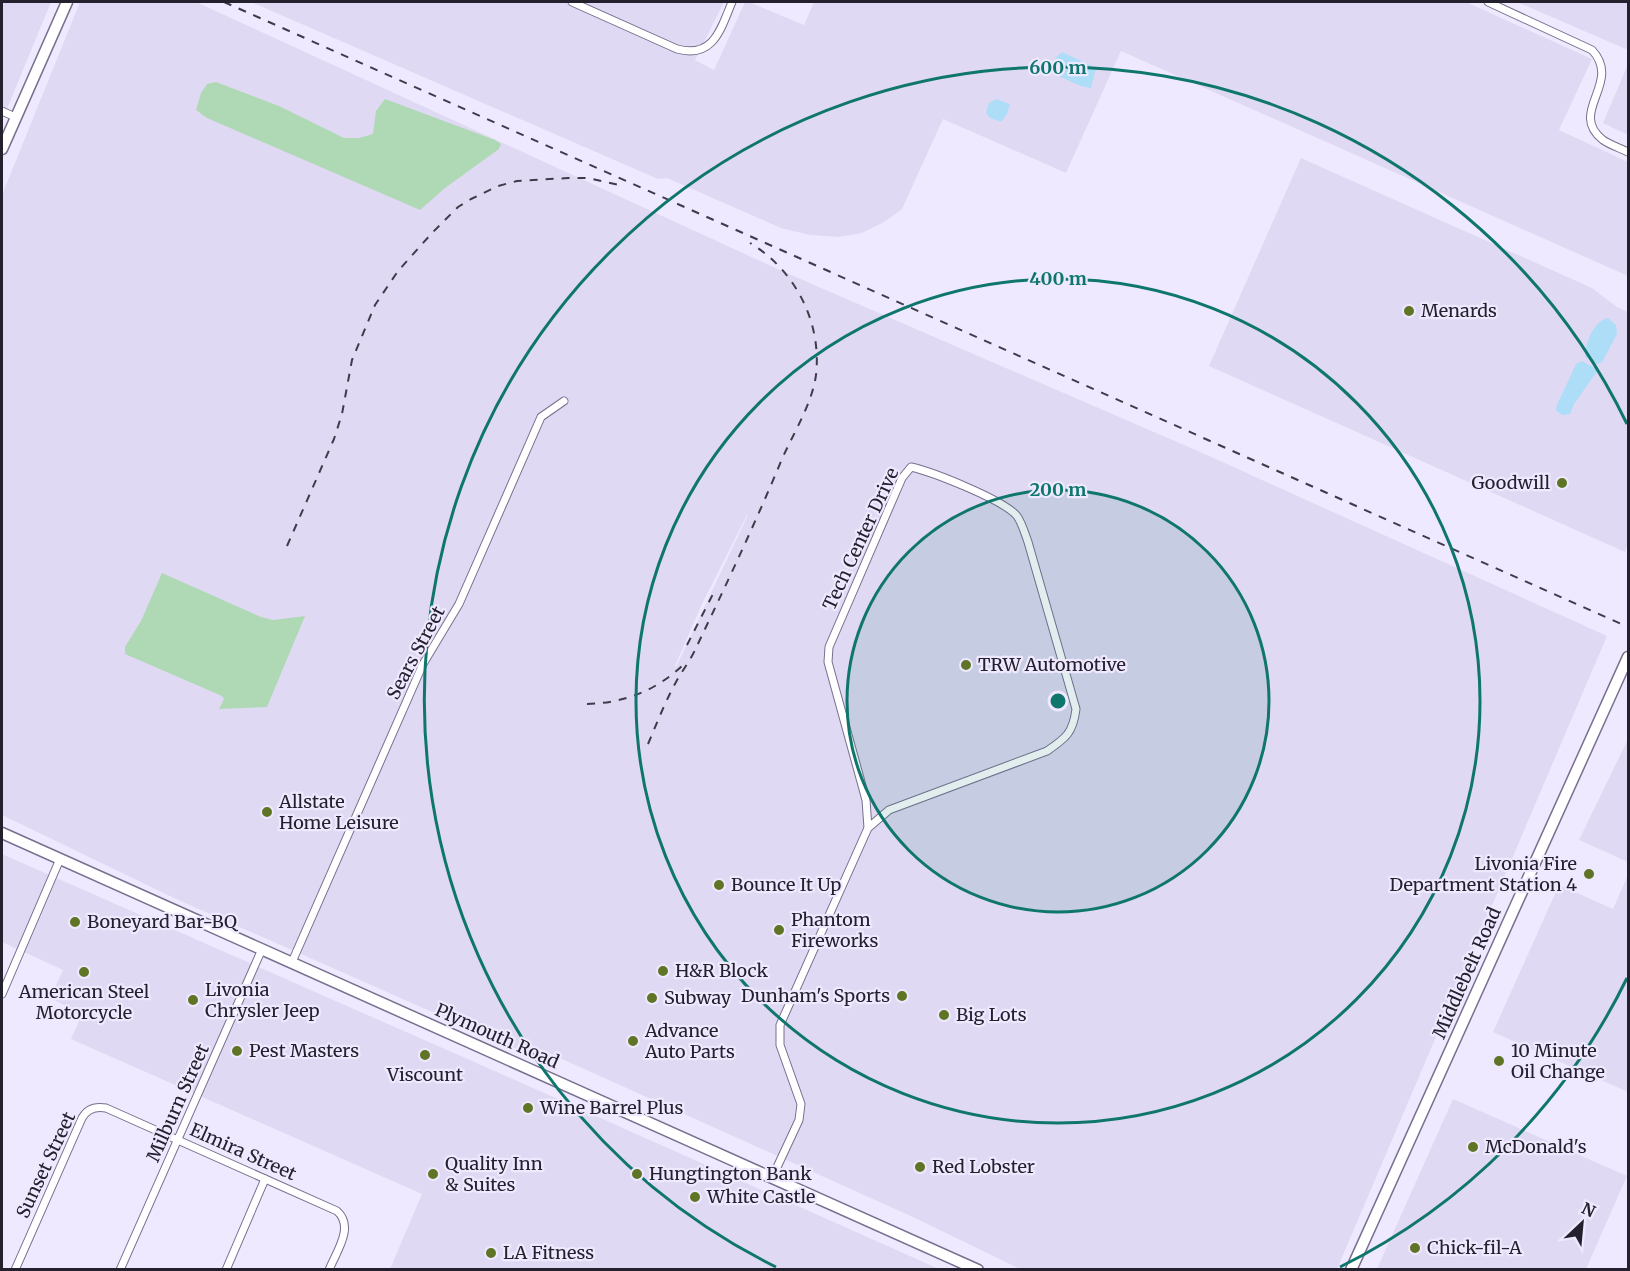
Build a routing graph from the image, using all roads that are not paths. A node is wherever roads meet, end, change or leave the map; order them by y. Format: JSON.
{"nodes":[{"id":1,"x":67,"y":2,"type":"edge"},
{"id":2,"x":572,"y":2,"type":"edge"},
{"id":3,"x":732,"y":2,"type":"edge"},
{"id":4,"x":1488,"y":2,"type":"edge"},
{"id":5,"x":2,"y":111,"type":"edge"},
{"id":6,"x":15,"y":117,"type":"junction"},
{"id":7,"x":2,"y":148,"type":"edge"},
{"id":8,"x":1629,"y":152,"type":"edge"},
{"id":9,"x":564,"y":401,"type":"dead end"},
{"id":10,"x":1629,"y":657,"type":"edge"},
{"id":11,"x":868,"y":828,"type":"junction"},
{"id":12,"x":2,"y":833,"type":"edge"},
{"id":13,"x":60,"y":859,"type":"junction"},
{"id":14,"x":262,"y":949,"type":"junction"},
{"id":15,"x":292,"y":962,"type":"junction"},
{"id":16,"x":2,"y":993,"type":"edge"},
{"id":17,"x":91,"y":1109,"type":"joint"},
{"id":18,"x":178,"y":1140,"type":"junction"},
{"id":19,"x":772,"y":1178,"type":"junction"},
{"id":20,"x":265,"y":1179,"type":"junction"},
{"id":21,"x":15,"y":1269,"type":"edge"},
{"id":22,"x":120,"y":1269,"type":"edge"},
{"id":23,"x":226,"y":1269,"type":"edge"},
{"id":24,"x":329,"y":1269,"type":"edge"},
{"id":25,"x":978,"y":1269,"type":"edge"},
{"id":26,"x":1351,"y":1269,"type":"edge"}],
"edges":[{"from":1,"to":6,"type":"main road"},
{"from":2,"to":3,"type":"street"},
{"from":4,"to":8,"type":"street"},
{"from":5,"to":6,"type":"street"},
{"from":6,"to":7,"type":"main road"},
{"from":9,"to":15,"type":"street","name":"Sears Street"},
{"from":10,"to":26,"type":"main road","name":"Middlebelt Road"},
{"from":11,"to":11,"type":"street","name":"Tech Center Drive"},
{"from":11,"to":19,"type":"street","name":"Tech Center Drive"},
{"from":12,"to":13,"type":"main road","name":"Plymouth Road"},
{"from":13,"to":14,"type":"main road","name":"Plymouth Road"},
{"from":13,"to":16,"type":"street"},
{"from":14,"to":15,"type":"main road","name":"Plymouth Road"},
{"from":14,"to":18,"type":"street","name":"Milburn Street"},
{"from":15,"to":19,"type":"main road","name":"Plymouth Road"},
{"from":17,"to":18,"type":"street","name":"Elmira Street"},
{"from":17,"to":21,"type":"street","name":"Sunset Street"},
{"from":18,"to":20,"type":"street","name":"Elmira Street"},
{"from":18,"to":22,"type":"street","name":"Milburn Street"},
{"from":19,"to":25,"type":"main road","name":"Plymouth Road"},
{"from":20,"to":23,"type":"street"},
{"from":20,"to":24,"type":"street","name":"Elmira Street"}]}
